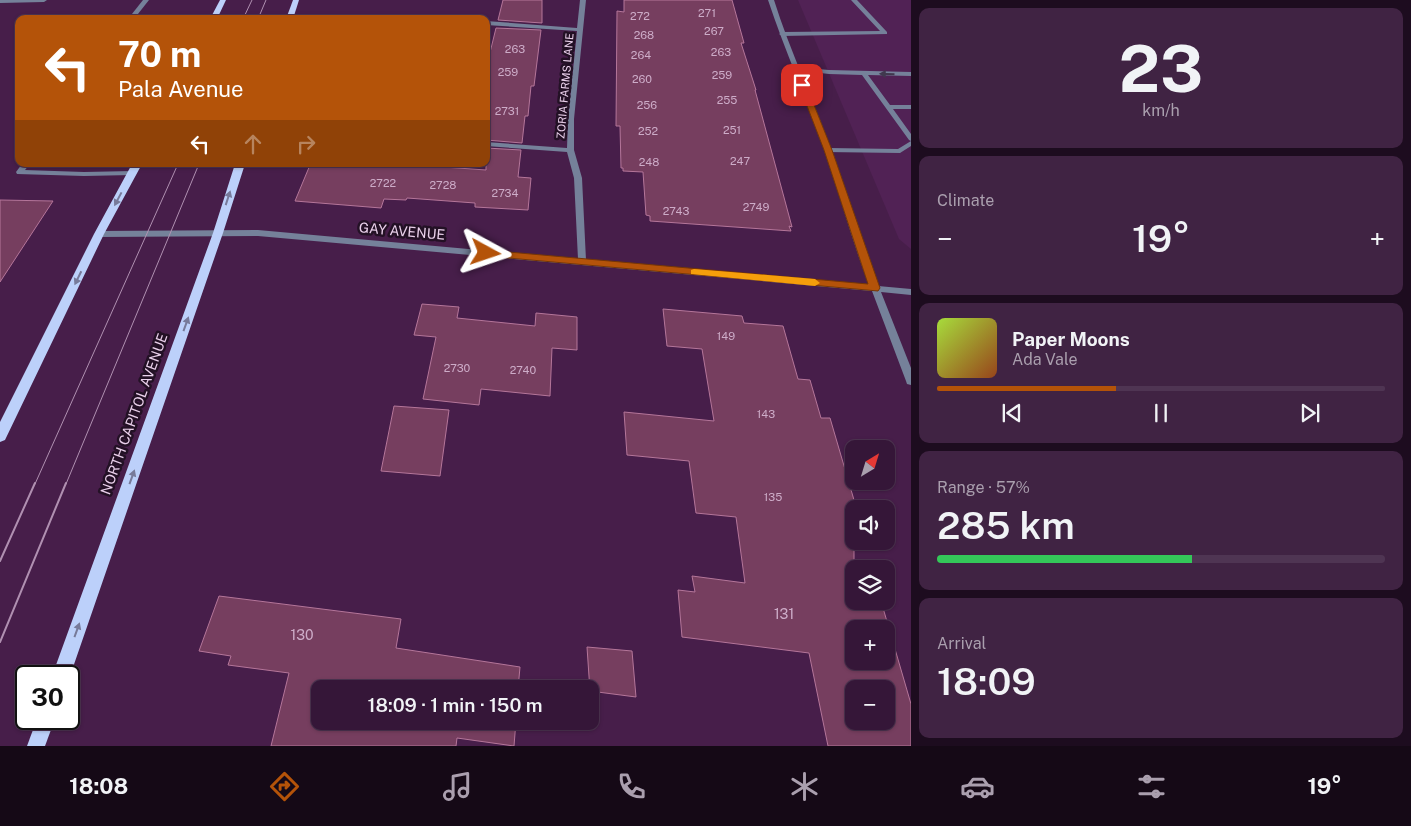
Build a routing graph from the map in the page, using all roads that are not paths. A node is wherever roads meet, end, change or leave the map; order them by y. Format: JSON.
{"nodes":[{"id":1,"x":44,"y":0,"type":"edge"},
{"id":2,"x":146,"y":0,"type":"edge"},
{"id":3,"x":223,"y":0,"type":"edge"},
{"id":4,"x":296,"y":0,"type":"edge"},
{"id":5,"x":583,"y":0,"type":"edge"},
{"id":6,"x":771,"y":0,"type":"edge"},
{"id":7,"x":854,"y":0,"type":"edge"},
{"id":8,"x":0,"y":1,"type":"edge"},
{"id":9,"x":134,"y":15,"type":"edge"},
{"id":10,"x":215,"y":15,"type":"edge"},
{"id":11,"x":290,"y":15,"type":"edge"},
{"id":12,"x":490,"y":23,"type":"edge"},
{"id":13,"x":580,"y":30,"type":"junction"},
{"id":14,"x":782,"y":34,"type":"junction"},
{"id":15,"x":796,"y":69,"type":"junction"},
{"id":16,"x":864,"y":73,"type":"junction"},
{"id":17,"x":911,"y":74,"type":"edge"},
{"id":18,"x":888,"y":106,"type":"junction"},
{"id":19,"x":911,"y":107,"type":"edge"},
{"id":20,"x":911,"y":141,"type":"edge"},
{"id":21,"x":490,"y":144,"type":"edge"},
{"id":22,"x":570,"y":150,"type":"junction"},
{"id":23,"x":828,"y":150,"type":"junction"},
{"id":24,"x":24,"y":167,"type":"edge"},
{"id":25,"x":239,"y":167,"type":"edge"},
{"id":26,"x":135,"y":168,"type":"edge"},
{"id":27,"x":218,"y":233,"type":"junction"},
{"id":28,"x":99,"y":234,"type":"junction"},
{"id":29,"x":582,"y":262,"type":"junction"},
{"id":30,"x":875,"y":288,"type":"junction"},
{"id":31,"x":911,"y":292,"type":"edge"},
{"id":32,"x":911,"y":381,"type":"edge"},
{"id":33,"x":0,"y":436,"type":"edge"},
{"id":34,"x":65,"y":665,"type":"edge"},
{"id":35,"x":42,"y":730,"type":"edge"},
{"id":36,"x":36,"y":746,"type":"edge"}],
"edges":[{"from":1,"to":8,"type":"street"},
{"from":2,"to":9,"type":"street"},
{"from":3,"to":10,"type":"main road"},
{"from":4,"to":11,"type":"main road"},
{"from":5,"to":13,"type":"street","name":"ZORIA FARMS LANE"},
{"from":6,"to":14,"type":"street"},
{"from":7,"to":14,"type":"street"},
{"from":12,"to":13,"type":"street"},
{"from":13,"to":22,"type":"street","name":"ZORIA FARMS LANE"},
{"from":14,"to":15,"type":"street"},
{"from":15,"to":16,"type":"street"},
{"from":15,"to":23,"type":"street"},
{"from":17,"to":16,"type":"street","one_way":true},
{"from":16,"to":18,"type":"street"},
{"from":18,"to":19,"type":"street"},
{"from":18,"to":20,"type":"street"},
{"from":20,"to":23,"type":"street"},
{"from":21,"to":22,"type":"street"},
{"from":22,"to":29,"type":"street","name":"ZORIA FARMS LANE"},
{"from":23,"to":30,"type":"street"},
{"from":24,"to":26,"type":"street"},
{"from":27,"to":25,"type":"main road","name":"NORTH CAPITOL AVENUE","one_way":true},
{"from":26,"to":28,"type":"main road","one_way":true},
{"from":27,"to":28,"type":"street","name":"GAY AVENUE"},
{"from":27,"to":29,"type":"street","name":"GAY AVENUE"},
{"from":34,"to":27,"type":"main road","name":"NORTH CAPITOL AVENUE","one_way":true},
{"from":28,"to":33,"type":"main road","one_way":true},
{"from":29,"to":30,"type":"street","name":"GAY AVENUE"},
{"from":30,"to":31,"type":"street","name":"GAY AVENUE"},
{"from":30,"to":32,"type":"street"},
{"from":35,"to":36,"type":"main road"}]}
